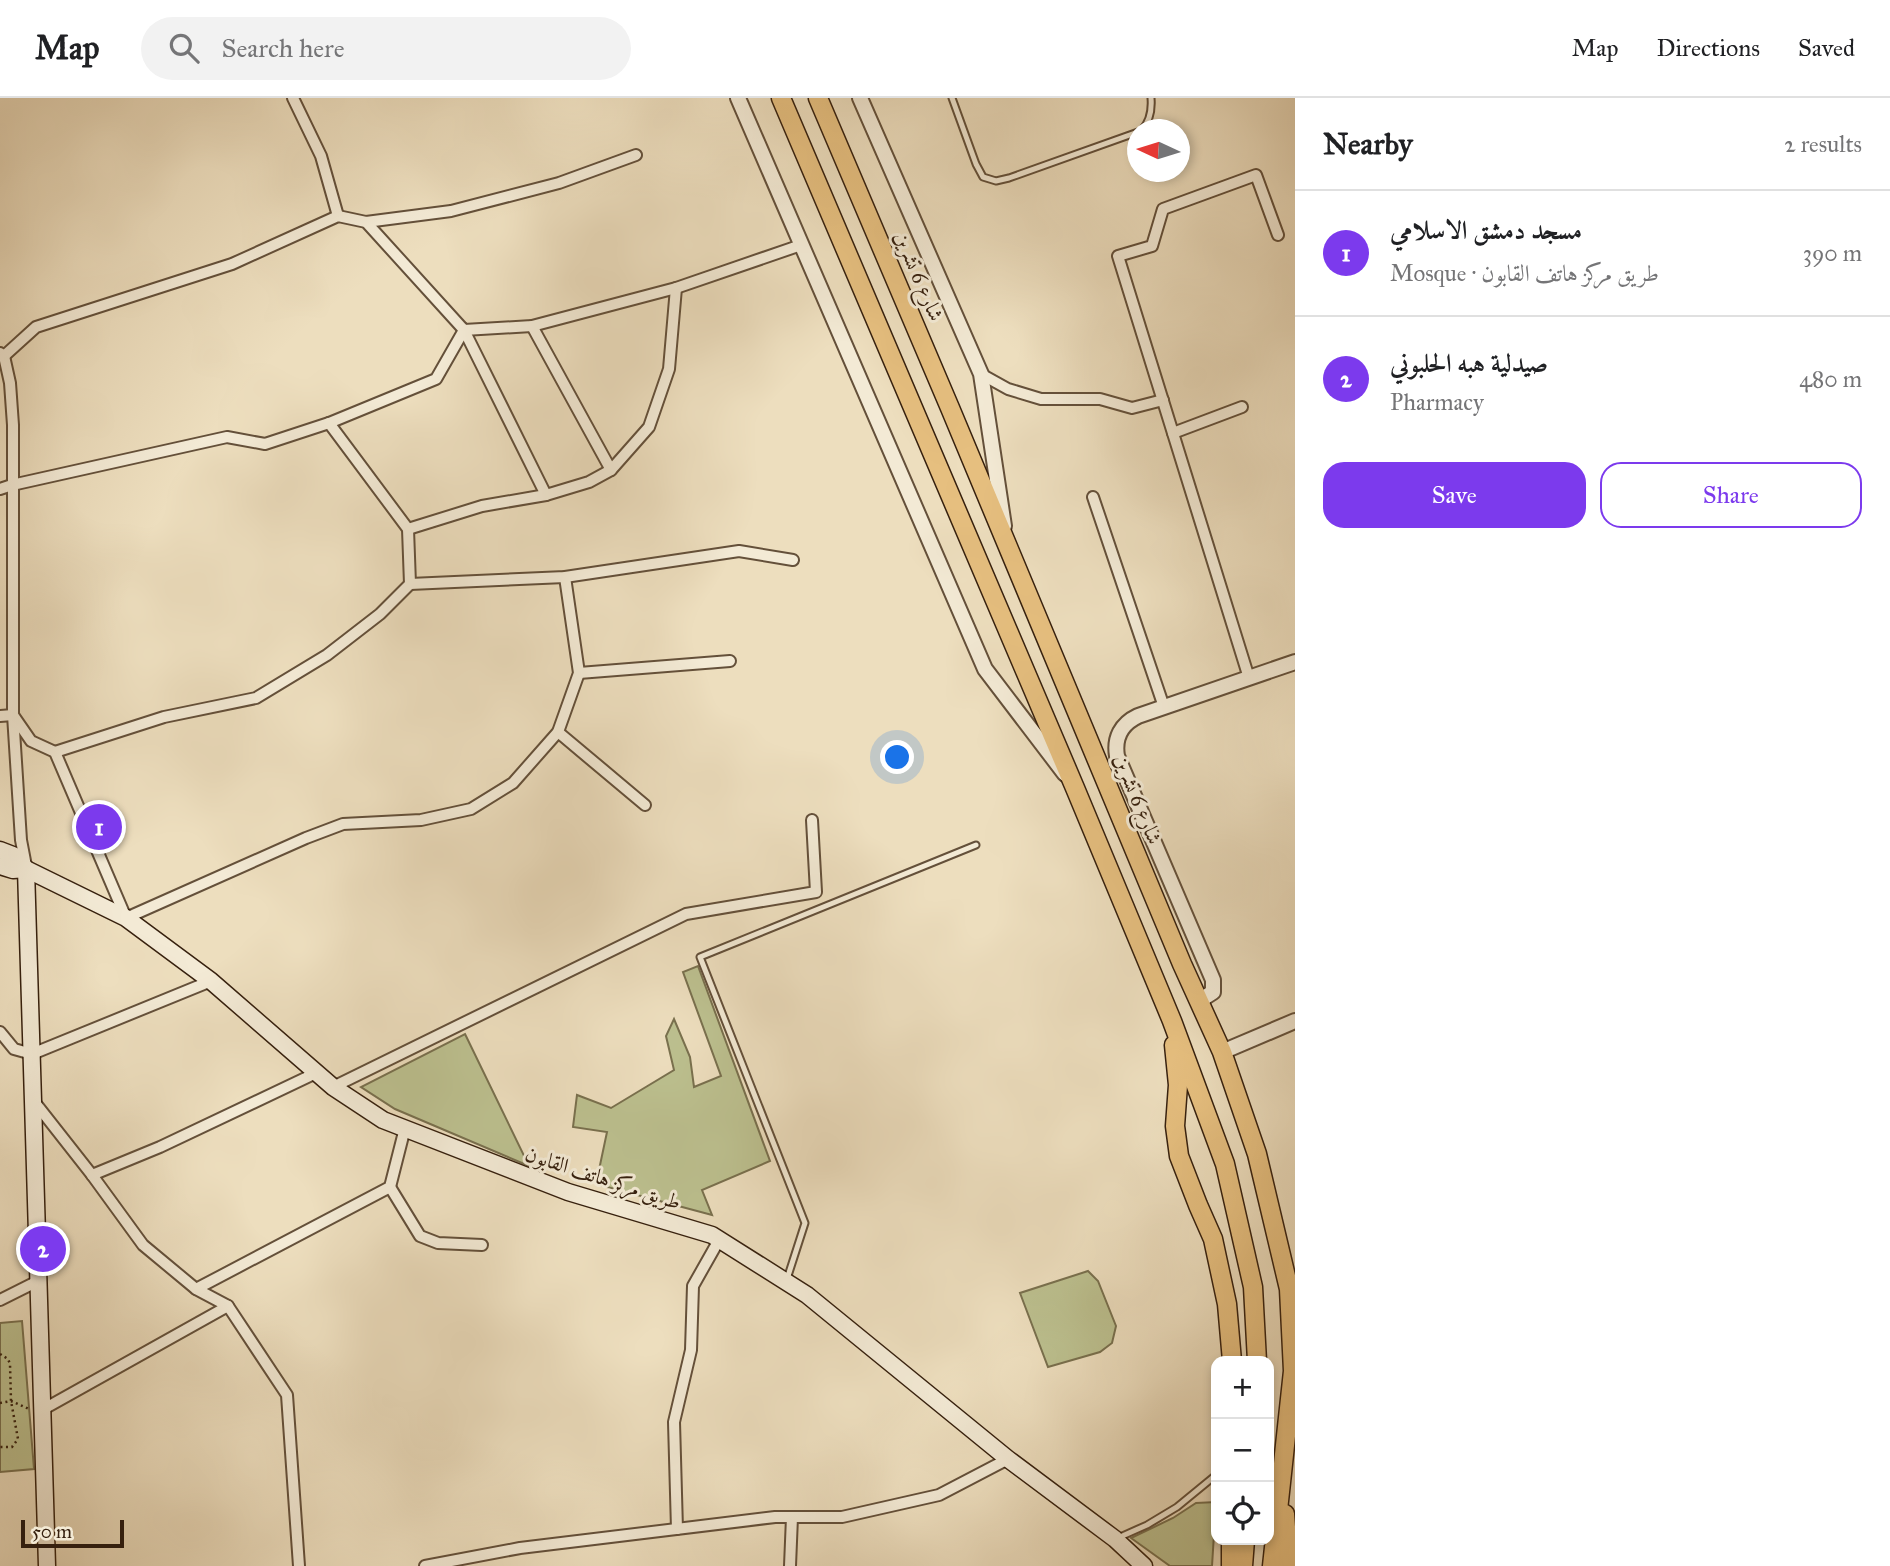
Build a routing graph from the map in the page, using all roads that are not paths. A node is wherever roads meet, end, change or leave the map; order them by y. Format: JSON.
{"nodes":[{"id":1,"x":293,"y":98,"type":"edge"},
{"id":2,"x":737,"y":98,"type":"edge"},
{"id":3,"x":781,"y":98,"type":"edge"},
{"id":4,"x":818,"y":98,"type":"edge"},
{"id":5,"x":860,"y":98,"type":"edge"},
{"id":6,"x":952,"y":98,"type":"edge"},
{"id":7,"x":1151,"y":98,"type":"edge"},
{"id":8,"x":1148,"y":119,"type":"edge"},
{"id":9,"x":1127,"y":136,"type":"edge"},
{"id":10,"x":636,"y":155,"type":"dead end"},
{"id":11,"x":338,"y":216,"type":"junction"},
{"id":12,"x":366,"y":222,"type":"junction"},
{"id":13,"x":1278,"y":234,"type":"dead end"},
{"id":14,"x":801,"y":245,"type":"junction"},
{"id":15,"x":676,"y":288,"type":"junction"},
{"id":16,"x":532,"y":326,"type":"junction"},
{"id":17,"x":464,"y":330,"type":"junction"},
{"id":18,"x":2,"y":354,"type":"edge"},
{"id":19,"x":981,"y":374,"type":"junction"},
{"id":20,"x":1163,"y":400,"type":"junction"},
{"id":21,"x":1241,"y":407,"type":"dead end"},
{"id":22,"x":329,"y":423,"type":"junction"},
{"id":23,"x":1173,"y":433,"type":"junction"},
{"id":24,"x":611,"y":470,"type":"junction"},
{"id":25,"x":12,"y":485,"type":"junction"},
{"id":26,"x":0,"y":489,"type":"edge"},
{"id":27,"x":546,"y":495,"type":"junction"},
{"id":28,"x":1093,"y":497,"type":"dead end"},
{"id":29,"x":408,"y":530,"type":"junction"},
{"id":30,"x":1008,"y":548,"type":"junction"},
{"id":31,"x":793,"y":560,"type":"dead end"},
{"id":32,"x":565,"y":577,"type":"junction"},
{"id":33,"x":410,"y":584,"type":"junction"},
{"id":34,"x":730,"y":662,"type":"dead end"},
{"id":35,"x":1295,"y":662,"type":"edge"},
{"id":36,"x":579,"y":673,"type":"junction"},
{"id":37,"x":1249,"y":678,"type":"junction"},
{"id":38,"x":1164,"y":707,"type":"junction"},
{"id":39,"x":13,"y":715,"type":"junction"},
{"id":40,"x":0,"y":716,"type":"edge"},
{"id":41,"x":558,"y":732,"type":"junction"},
{"id":42,"x":55,"y":752,"type":"junction"},
{"id":43,"x":1075,"y":788,"type":"junction"},
{"id":44,"x":645,"y":806,"type":"dead end"},
{"id":45,"x":812,"y":820,"type":"dead end"},
{"id":46,"x":976,"y":845,"type":"dead end"},
{"id":47,"x":0,"y":850,"type":"edge"},
{"id":48,"x":0,"y":866,"type":"edge"},
{"id":49,"x":26,"y":869,"type":"junction"},
{"id":50,"x":126,"y":918,"type":"junction"},
{"id":51,"x":211,"y":981,"type":"junction"},
{"id":52,"x":1199,"y":1001,"type":"junction"},
{"id":53,"x":1172,"y":1021,"type":"junction"},
{"id":54,"x":1295,"y":1021,"type":"edge"},
{"id":55,"x":0,"y":1031,"type":"edge"},
{"id":56,"x":1222,"y":1052,"type":"junction"},
{"id":57,"x":32,"y":1054,"type":"junction"},
{"id":58,"x":316,"y":1073,"type":"junction"},
{"id":59,"x":333,"y":1087,"type":"junction"},
{"id":60,"x":33,"y":1100,"type":"junction"},
{"id":61,"x":405,"y":1128,"type":"junction"},
{"id":62,"x":92,"y":1175,"type":"junction"},
{"id":63,"x":390,"y":1187,"type":"junction"},
{"id":64,"x":719,"y":1240,"type":"junction"},
{"id":65,"x":482,"y":1245,"type":"dead end"},
{"id":66,"x":38,"y":1281,"type":"junction"},
{"id":67,"x":786,"y":1282,"type":"junction"},
{"id":68,"x":196,"y":1289,"type":"junction"},
{"id":69,"x":0,"y":1300,"type":"edge"},
{"id":70,"x":228,"y":1306,"type":"junction"},
{"id":71,"x":1232,"y":1356,"type":"edge"},
{"id":72,"x":1257,"y":1356,"type":"edge"},
{"id":73,"x":42,"y":1410,"type":"junction"},
{"id":74,"x":1008,"y":1459,"type":"junction"},
{"id":75,"x":1282,"y":1469,"type":"junction"},
{"id":76,"x":1211,"y":1479,"type":"edge"},
{"id":77,"x":792,"y":1517,"type":"junction"},
{"id":78,"x":677,"y":1529,"type":"junction"},
{"id":79,"x":1115,"y":1539,"type":"junction"},
{"id":80,"x":1231,"y":1545,"type":"edge"},
{"id":81,"x":1244,"y":1545,"type":"edge"},
{"id":82,"x":47,"y":1566,"type":"edge"},
{"id":83,"x":299,"y":1566,"type":"edge"},
{"id":84,"x":425,"y":1566,"type":"edge"},
{"id":85,"x":790,"y":1566,"type":"edge"},
{"id":86,"x":1144,"y":1566,"type":"edge"},
{"id":87,"x":1231,"y":1566,"type":"edge"},
{"id":88,"x":1242,"y":1566,"type":"edge"},
{"id":89,"x":1272,"y":1566,"type":"edge"},
{"id":90,"x":1289,"y":1566,"type":"edge"}],
"edges":[{"from":1,"to":11,"type":"street"},
{"from":2,"to":14,"type":"street"},
{"from":3,"to":43,"type":"highway"},
{"from":4,"to":30,"type":"highway","name":"شارع 6 تشرين"},
{"from":5,"to":19,"type":"street"},
{"from":6,"to":9,"type":"lane"},
{"from":7,"to":8,"type":"lane"},
{"from":10,"to":12,"type":"street"},
{"from":11,"to":12,"type":"street"},
{"from":11,"to":18,"type":"street"},
{"from":12,"to":17,"type":"street"},
{"from":13,"to":20,"type":"street"},
{"from":14,"to":15,"type":"street"},
{"from":14,"to":43,"type":"street"},
{"from":15,"to":16,"type":"street"},
{"from":15,"to":24,"type":"street"},
{"from":16,"to":17,"type":"street"},
{"from":16,"to":24,"type":"street"},
{"from":17,"to":22,"type":"street"},
{"from":17,"to":27,"type":"street"},
{"from":18,"to":25,"type":"street"},
{"from":19,"to":20,"type":"street"},
{"from":19,"to":30,"type":"street"},
{"from":20,"to":23,"type":"street"},
{"from":21,"to":23,"type":"street"},
{"from":22,"to":25,"type":"street"},
{"from":22,"to":29,"type":"street"},
{"from":23,"to":37,"type":"street"},
{"from":24,"to":27,"type":"street"},
{"from":25,"to":26,"type":"street"},
{"from":25,"to":39,"type":"street"},
{"from":27,"to":29,"type":"street"},
{"from":28,"to":38,"type":"street"},
{"from":29,"to":33,"type":"street"},
{"from":30,"to":52,"type":"highway","name":"شارع 6 تشرين"},
{"from":31,"to":32,"type":"street"},
{"from":32,"to":33,"type":"street"},
{"from":32,"to":36,"type":"street"},
{"from":33,"to":42,"type":"street"},
{"from":34,"to":36,"type":"street"},
{"from":35,"to":37,"type":"street"},
{"from":36,"to":41,"type":"street"},
{"from":37,"to":38,"type":"street"},
{"from":38,"to":52,"type":"street"},
{"from":39,"to":40,"type":"street"},
{"from":39,"to":42,"type":"street"},
{"from":39,"to":49,"type":"street"},
{"from":41,"to":44,"type":"street"},
{"from":41,"to":50,"type":"street"},
{"from":42,"to":50,"type":"street"},
{"from":43,"to":53,"type":"highway"},
{"from":45,"to":59,"type":"street"},
{"from":46,"to":67,"type":"lane"},
{"from":47,"to":49,"type":"main road"},
{"from":48,"to":49,"type":"main road"},
{"from":49,"to":50,"type":"main road","name":"طريق مركز هاتف القابون"},
{"from":49,"to":57,"type":"main road"},
{"from":50,"to":51,"type":"main road","name":"طريق مركز هاتف القابون"},
{"from":51,"to":57,"type":"street"},
{"from":51,"to":58,"type":"main road","name":"طريق مركز هاتف القابون"},
{"from":52,"to":56,"type":"highway","name":"شارع 6 تشرين"},
{"from":53,"to":71,"type":"highway"},
{"from":53,"to":72,"type":"highway"},
{"from":54,"to":56,"type":"street"},
{"from":55,"to":57,"type":"street"},
{"from":56,"to":75,"type":"highway","name":"شارع 6 تشرين"},
{"from":57,"to":60,"type":"main road"},
{"from":58,"to":59,"type":"main road","name":"طريق مركز هاتف القابون"},
{"from":58,"to":62,"type":"street"},
{"from":59,"to":61,"type":"main road","name":"طريق مركز هاتف القابون"},
{"from":60,"to":62,"type":"street"},
{"from":60,"to":66,"type":"main road"},
{"from":61,"to":63,"type":"street"},
{"from":61,"to":64,"type":"main road","name":"طريق مركز هاتف القابون"},
{"from":62,"to":68,"type":"street"},
{"from":63,"to":65,"type":"street"},
{"from":63,"to":68,"type":"street"},
{"from":64,"to":67,"type":"main road","name":"طريق مركز هاتف القابون"},
{"from":64,"to":78,"type":"street"},
{"from":66,"to":69,"type":"street"},
{"from":66,"to":73,"type":"main road"},
{"from":67,"to":74,"type":"main road","name":"طريق مركز هاتف القابون"},
{"from":68,"to":70,"type":"street"},
{"from":70,"to":73,"type":"street"},
{"from":70,"to":83,"type":"street"},
{"from":73,"to":82,"type":"main road"},
{"from":74,"to":77,"type":"street"},
{"from":74,"to":79,"type":"main road","name":"طريق مركز هاتف القابون"},
{"from":75,"to":89,"type":"highway","name":"شارع 6 تشرين"},
{"from":75,"to":90,"type":"highway"},
{"from":76,"to":79,"type":"lane"},
{"from":77,"to":78,"type":"street"},
{"from":77,"to":85,"type":"street"},
{"from":78,"to":84,"type":"street"},
{"from":79,"to":86,"type":"main road","name":"طريق مركز هاتف القابون"},
{"from":80,"to":87,"type":"highway"},
{"from":81,"to":88,"type":"highway"}]}
